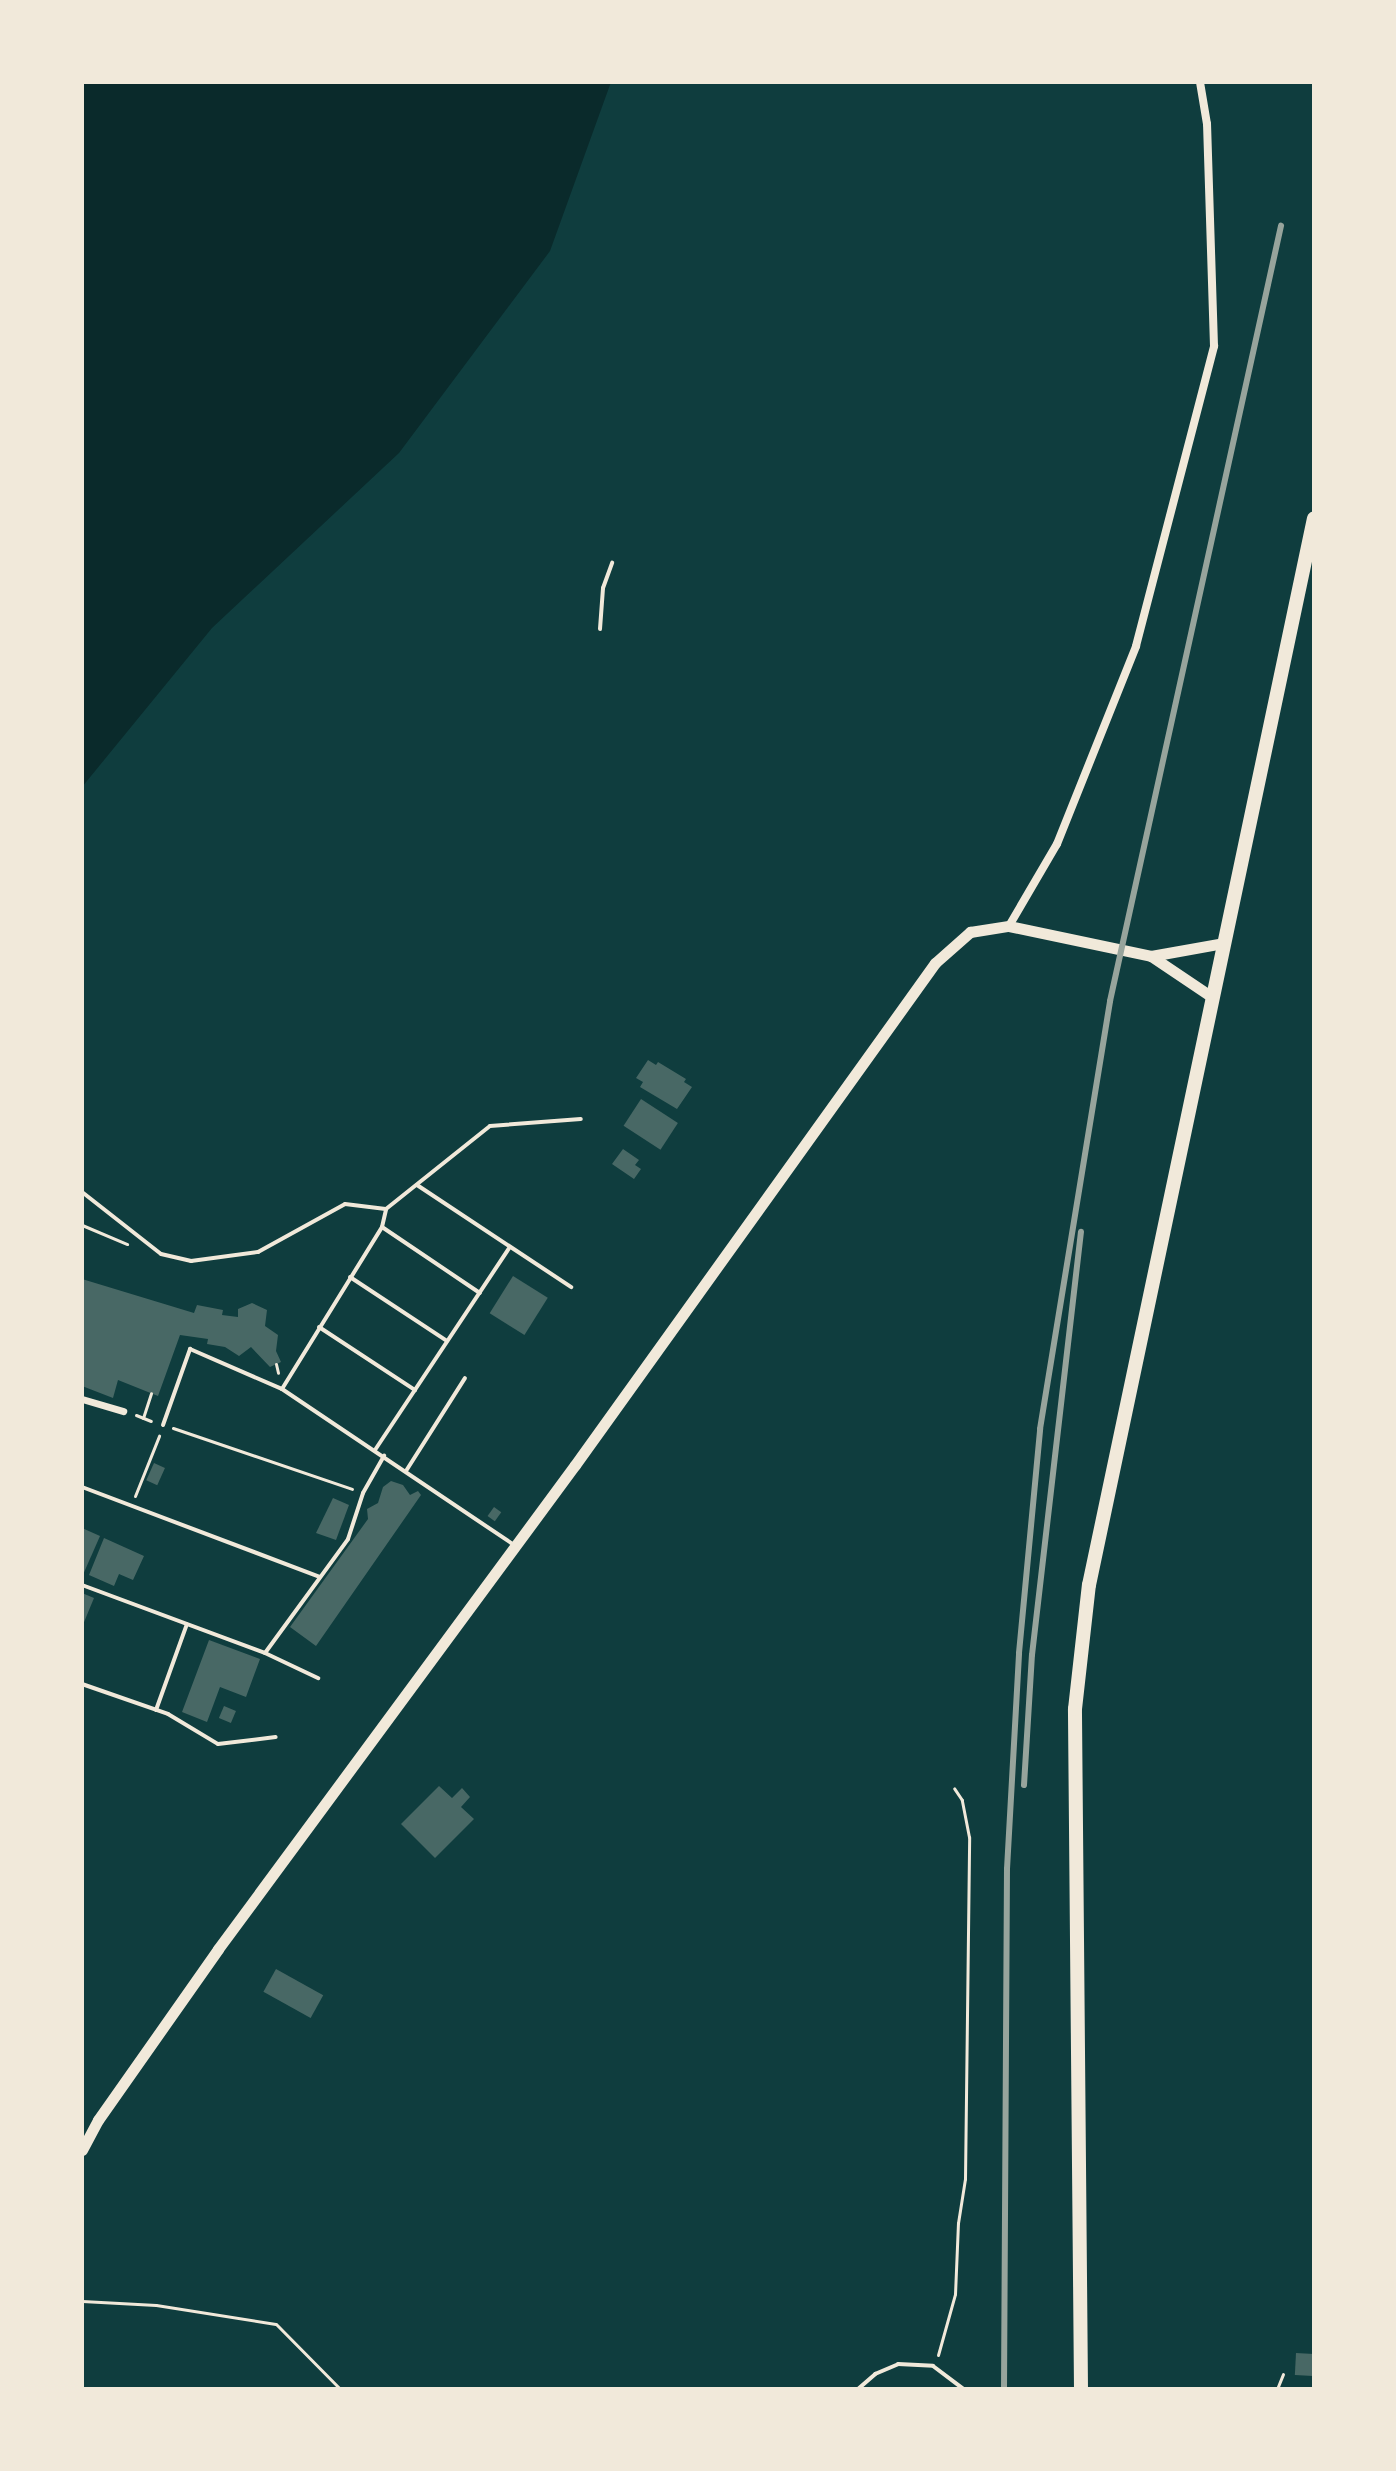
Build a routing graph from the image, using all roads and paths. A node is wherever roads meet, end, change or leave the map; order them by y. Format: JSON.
{"nodes":[{"id":1,"x":1200,"y":82,"type":"edge"},
{"id":2,"x":1314,"y":518,"type":"edge"},
{"id":3,"x":612,"y":563,"type":"dead end"},
{"id":4,"x":600,"y":629,"type":"dead end"},
{"id":5,"x":1009,"y":926,"type":"junction"},
{"id":6,"x":1223,"y":943,"type":"junction"},
{"id":7,"x":1151,"y":956,"type":"junction"},
{"id":8,"x":1212,"y":997,"type":"junction"},
{"id":9,"x":581,"y":1119,"type":"dead end"},
{"id":10,"x":417,"y":1185,"type":"junction"},
{"id":11,"x":82,"y":1192,"type":"edge"},
{"id":12,"x":386,"y":1209,"type":"junction"},
{"id":13,"x":82,"y":1225,"type":"edge"},
{"id":14,"x":382,"y":1227,"type":"junction"},
{"id":15,"x":132,"y":1245,"type":"dead end"},
{"id":16,"x":509,"y":1248,"type":"junction"},
{"id":17,"x":350,"y":1277,"type":"junction"},
{"id":18,"x":571,"y":1287,"type":"dead end"},
{"id":19,"x":480,"y":1293,"type":"junction"},
{"id":20,"x":319,"y":1327,"type":"junction"},
{"id":21,"x":447,"y":1341,"type":"junction"},
{"id":22,"x":465,"y":1378,"type":"dead end"},
{"id":23,"x":282,"y":1389,"type":"junction"},
{"id":24,"x":415,"y":1390,"type":"junction"},
{"id":25,"x":151,"y":1393,"type":"dead end"},
{"id":26,"x":82,"y":1399,"type":"edge"},
{"id":27,"x":123,"y":1411,"type":"joint"},
{"id":28,"x":143,"y":1418,"type":"junction"},
{"id":29,"x":163,"y":1425,"type":"junction"},
{"id":30,"x":375,"y":1450,"type":"junction"},
{"id":31,"x":384,"y":1456,"type":"junction"},
{"id":32,"x":406,"y":1471,"type":"junction"},
{"id":33,"x":82,"y":1487,"type":"edge"},
{"id":34,"x":363,"y":1493,"type":"junction"},
{"id":35,"x":131,"y":1506,"type":"junction"},
{"id":36,"x":514,"y":1545,"type":"junction"},
{"id":37,"x":320,"y":1577,"type":"junction"},
{"id":38,"x":82,"y":1585,"type":"edge"},
{"id":39,"x":187,"y":1624,"type":"junction"},
{"id":40,"x":265,"y":1653,"type":"junction"},
{"id":41,"x":318,"y":1678,"type":"dead end"},
{"id":42,"x":82,"y":1684,"type":"edge"},
{"id":43,"x":156,"y":1710,"type":"junction"},
{"id":44,"x":276,"y":1737,"type":"dead end"},
{"id":45,"x":954,"y":1788,"type":"dead end"},
{"id":46,"x":82,"y":2150,"type":"edge"},
{"id":47,"x":82,"y":2301,"type":"edge"},
{"id":48,"x":933,"y":2366,"type":"junction"},
{"id":49,"x":1283,"y":2374,"type":"dead end"},
{"id":50,"x":340,"y":2389,"type":"edge"},
{"id":51,"x":858,"y":2389,"type":"edge"},
{"id":52,"x":963,"y":2389,"type":"edge"},
{"id":53,"x":1081,"y":2389,"type":"edge"},
{"id":54,"x":1277,"y":2389,"type":"edge"}],
"edges":[{"from":1,"to":5,"type":"street"},
{"from":2,"to":6,"type":"main road"},
{"from":3,"to":4,"type":"lane"},
{"from":5,"to":7,"type":"street"},
{"from":5,"to":36,"type":"street"},
{"from":6,"to":7,"type":"street"},
{"from":6,"to":8,"type":"main road"},
{"from":7,"to":8,"type":"street"},
{"from":8,"to":53,"type":"main road"},
{"from":9,"to":10,"type":"lane"},
{"from":10,"to":12,"type":"lane"},
{"from":10,"to":16,"type":"lane"},
{"from":11,"to":12,"type":"lane"},
{"from":12,"to":14,"type":"lane"},
{"from":13,"to":15,"type":"path"},
{"from":14,"to":17,"type":"lane"},
{"from":14,"to":19,"type":"lane"},
{"from":16,"to":18,"type":"lane"},
{"from":16,"to":19,"type":"lane"},
{"from":17,"to":20,"type":"lane"},
{"from":17,"to":21,"type":"lane"},
{"from":19,"to":21,"type":"lane"},
{"from":20,"to":23,"type":"lane"},
{"from":20,"to":24,"type":"lane"},
{"from":21,"to":24,"type":"lane"},
{"from":22,"to":32,"type":"lane"},
{"from":23,"to":29,"type":"lane"},
{"from":23,"to":30,"type":"lane"},
{"from":24,"to":30,"type":"lane"},
{"from":25,"to":28,"type":"path"},
{"from":26,"to":27,"type":"street"},
{"from":27,"to":28,"type":"path"},
{"from":28,"to":29,"type":"path"},
{"from":29,"to":34,"type":"path"},
{"from":29,"to":35,"type":"path"},
{"from":30,"to":31,"type":"lane"},
{"from":31,"to":32,"type":"lane"},
{"from":31,"to":34,"type":"lane"},
{"from":32,"to":36,"type":"lane"},
{"from":33,"to":35,"type":"lane"},
{"from":34,"to":37,"type":"lane"},
{"from":35,"to":37,"type":"lane"},
{"from":36,"to":46,"type":"street"},
{"from":37,"to":40,"type":"lane"},
{"from":38,"to":39,"type":"lane"},
{"from":39,"to":40,"type":"lane"},
{"from":39,"to":43,"type":"lane"},
{"from":40,"to":41,"type":"lane"},
{"from":42,"to":43,"type":"lane"},
{"from":43,"to":44,"type":"lane"},
{"from":45,"to":48,"type":"path"},
{"from":47,"to":50,"type":"path"},
{"from":48,"to":51,"type":"lane"},
{"from":48,"to":52,"type":"lane"},
{"from":49,"to":54,"type":"path"}]}
